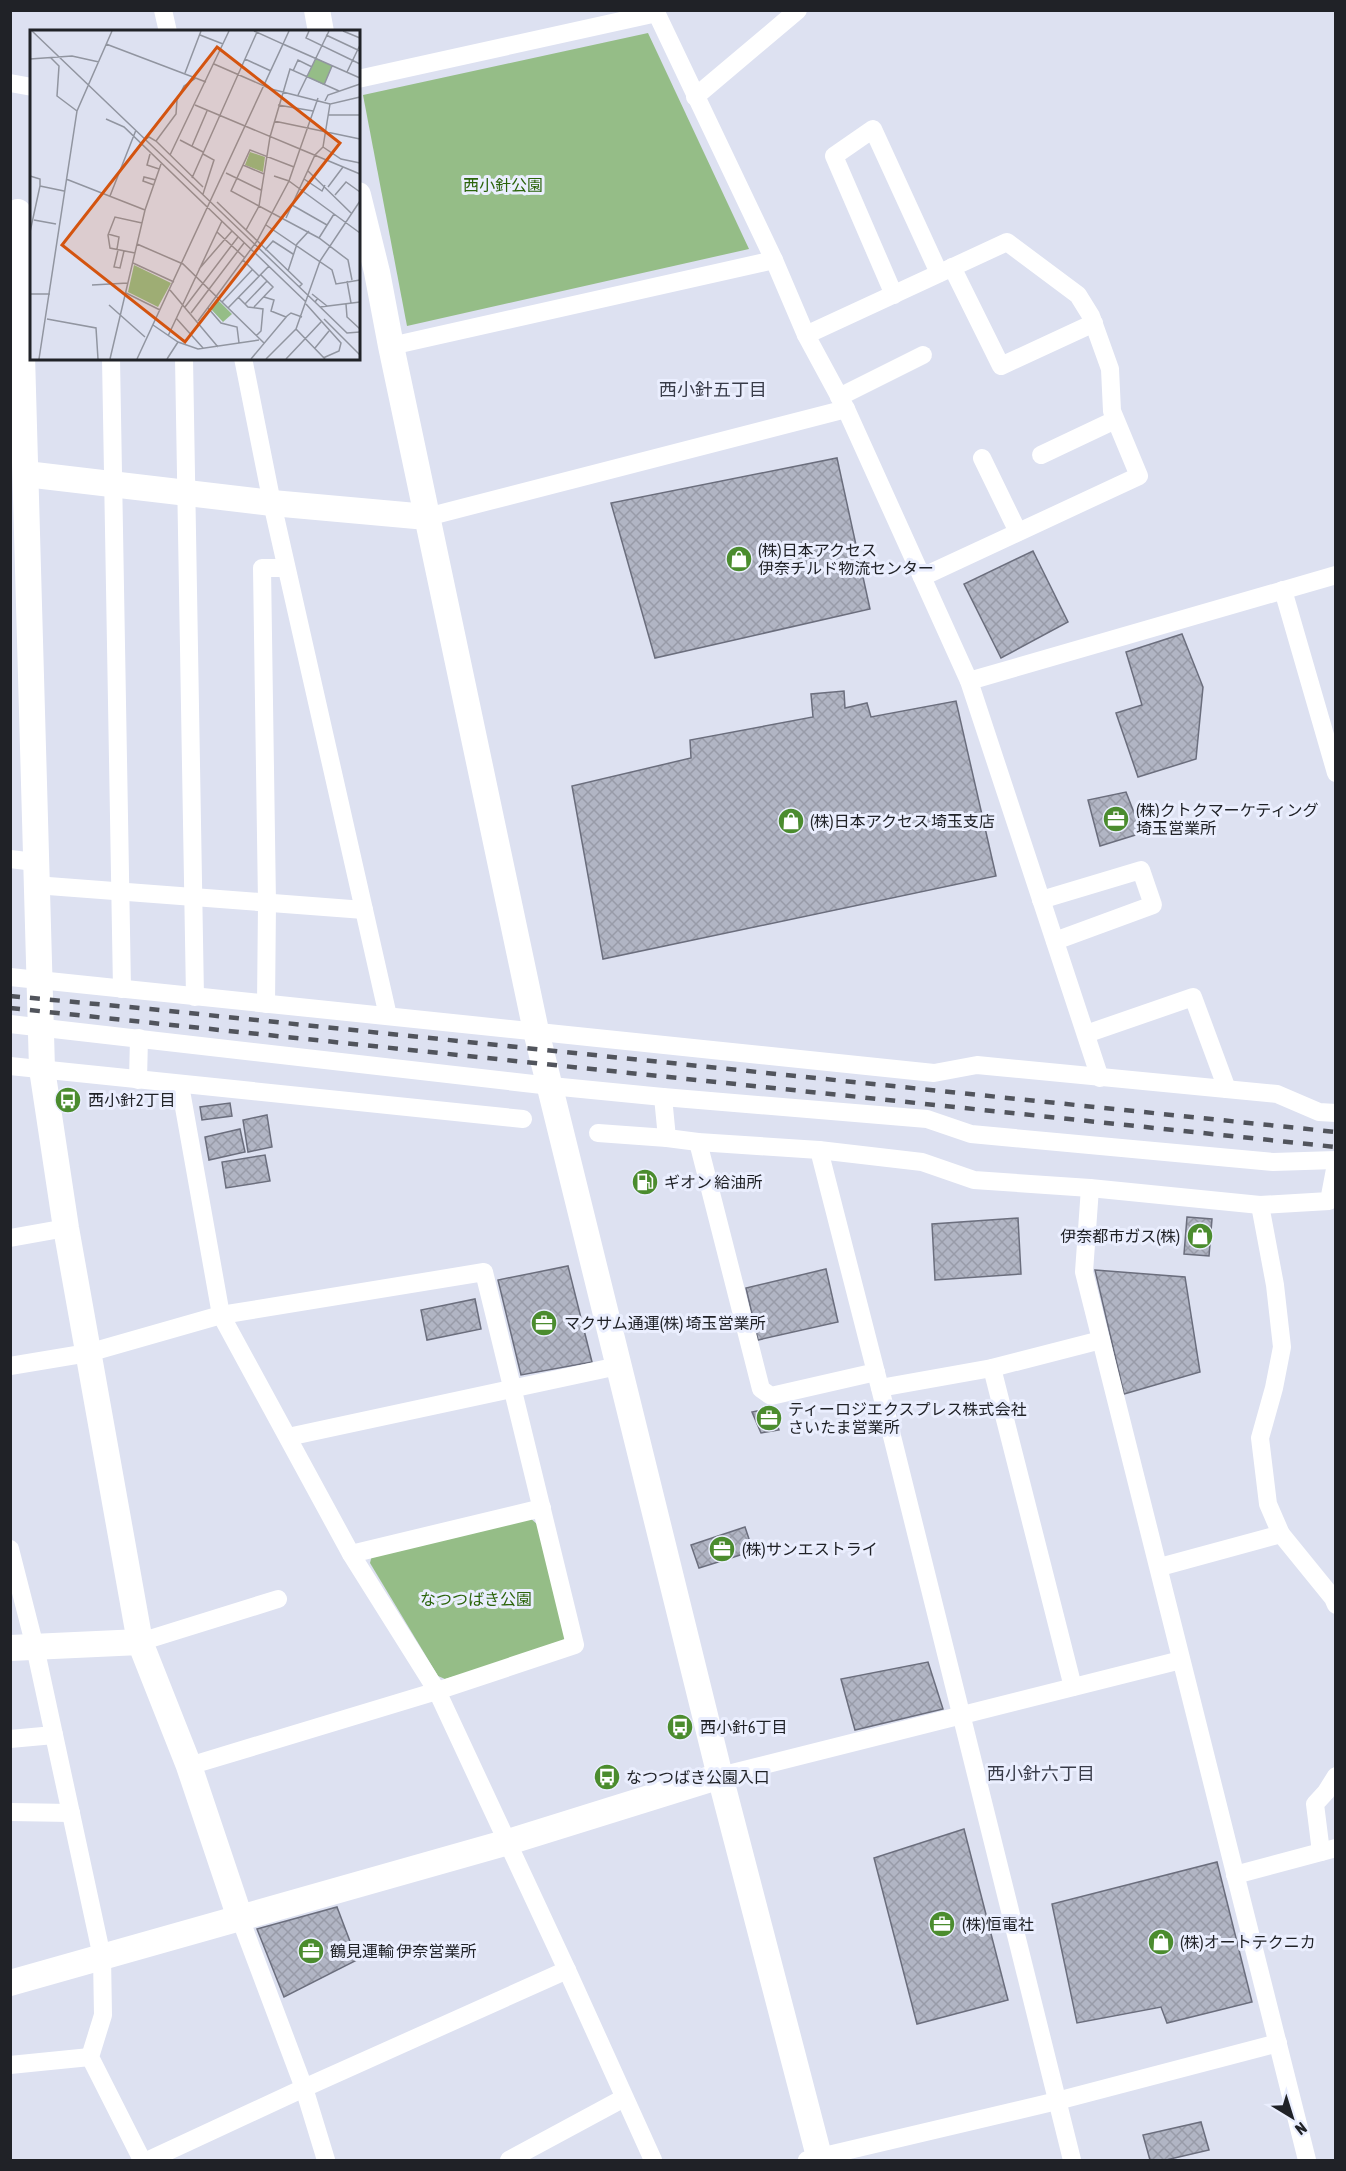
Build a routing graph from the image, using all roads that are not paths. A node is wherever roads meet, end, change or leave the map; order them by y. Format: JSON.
{"nodes":[{"id":1,"x":162,"y":10,"type":"edge"},
{"id":2,"x":317,"y":10,"type":"edge"},
{"id":3,"x":798,"y":10,"type":"edge"},
{"id":4,"x":656,"y":12,"type":"edge"},
{"id":5,"x":167,"y":30,"type":"edge"},
{"id":6,"x":321,"y":30,"type":"edge"},
{"id":7,"x":360,"y":79,"type":"edge"},
{"id":8,"x":10,"y":83,"type":"edge"},
{"id":9,"x":30,"y":87,"type":"edge"},
{"id":10,"x":695,"y":97,"type":"junction"},
{"id":11,"x":360,"y":210,"type":"edge"},
{"id":12,"x":20,"y":212,"type":"edge"},
{"id":13,"x":774,"y":260,"type":"junction"},
{"id":14,"x":368,"y":270,"type":"edge"},
{"id":15,"x":945,"y":270,"type":"junction"},
{"id":16,"x":894,"y":295,"type":"junction"},
{"id":17,"x":1094,"y":323,"type":"junction"},
{"id":18,"x":806,"y":335,"type":"junction"},
{"id":19,"x":16,"y":346,"type":"edge"},
{"id":20,"x":390,"y":346,"type":"junction"},
{"id":21,"x":924,"y":355,"type":"dead end"},
{"id":22,"x":111,"y":360,"type":"edge"},
{"id":23,"x":184,"y":360,"type":"edge"},
{"id":24,"x":243,"y":360,"type":"edge"},
{"id":25,"x":842,"y":403,"type":"junction"},
{"id":26,"x":1115,"y":420,"type":"junction"},
{"id":27,"x":1041,"y":455,"type":"dead end"},
{"id":28,"x":982,"y":458,"type":"dead end"},
{"id":29,"x":18,"y":474,"type":"edge"},
{"id":30,"x":114,"y":485,"type":"junction"},
{"id":31,"x":186,"y":493,"type":"junction"},
{"id":32,"x":272,"y":503,"type":"junction"},
{"id":33,"x":428,"y":517,"type":"junction"},
{"id":34,"x":1018,"y":532,"type":"junction"},
{"id":35,"x":286,"y":568,"type":"junction"},
{"id":36,"x":1335,"y":575,"type":"edge"},
{"id":37,"x":922,"y":577,"type":"junction"},
{"id":38,"x":1283,"y":591,"type":"junction"},
{"id":39,"x":969,"y":681,"type":"junction"},
{"id":40,"x":1335,"y":773,"type":"edge"},
{"id":41,"x":27,"y":869,"type":"edge"},
{"id":42,"x":120,"y":892,"type":"junction"},
{"id":43,"x":195,"y":897,"type":"junction"},
{"id":44,"x":1041,"y":900,"type":"junction"},
{"id":45,"x":267,"y":903,"type":"junction"},
{"id":46,"x":364,"y":910,"type":"junction"},
{"id":47,"x":1055,"y":941,"type":"junction"},
{"id":48,"x":10,"y":977,"type":"edge"},
{"id":49,"x":39,"y":980,"type":"junction"},
{"id":50,"x":122,"y":989,"type":"junction"},
{"id":51,"x":195,"y":997,"type":"junction"},
{"id":52,"x":266,"y":1004,"type":"junction"},
{"id":53,"x":388,"y":1016,"type":"junction"},
{"id":54,"x":10,"y":1024,"type":"edge"},
{"id":55,"x":40,"y":1027,"type":"junction"},
{"id":56,"x":536,"y":1031,"type":"junction"},
{"id":57,"x":1086,"y":1034,"type":"junction"},
{"id":58,"x":139,"y":1038,"type":"junction"},
{"id":59,"x":10,"y":1066,"type":"edge"},
{"id":60,"x":42,"y":1069,"type":"junction"},
{"id":61,"x":1100,"y":1078,"type":"junction"},
{"id":62,"x":138,"y":1080,"type":"junction"},
{"id":63,"x":180,"y":1085,"type":"junction"},
{"id":64,"x":550,"y":1086,"type":"junction"},
{"id":65,"x":1227,"y":1089,"type":"junction"},
{"id":66,"x":663,"y":1097,"type":"junction"},
{"id":67,"x":1335,"y":1113,"type":"edge"},
{"id":68,"x":523,"y":1119,"type":"dead end"},
{"id":69,"x":598,"y":1133,"type":"dead end"},
{"id":70,"x":667,"y":1138,"type":"junction"},
{"id":71,"x":698,"y":1142,"type":"junction"},
{"id":72,"x":819,"y":1150,"type":"junction"},
{"id":73,"x":1335,"y":1162,"type":"edge"},
{"id":74,"x":1090,"y":1188,"type":"junction"},
{"id":75,"x":1260,"y":1205,"type":"junction"},
{"id":76,"x":66,"y":1227,"type":"junction"},
{"id":77,"x":10,"y":1238,"type":"edge"},
{"id":78,"x":221,"y":1315,"type":"junction"},
{"id":79,"x":1101,"y":1340,"type":"junction"},
{"id":80,"x":88,"y":1353,"type":"junction"},
{"id":81,"x":618,"y":1365,"type":"junction"},
{"id":82,"x":10,"y":1366,"type":"edge"},
{"id":83,"x":992,"y":1368,"type":"junction"},
{"id":84,"x":878,"y":1380,"type":"junction"},
{"id":85,"x":513,"y":1388,"type":"junction"},
{"id":86,"x":288,"y":1437,"type":"junction"},
{"id":87,"x":542,"y":1508,"type":"junction"},
{"id":88,"x":1281,"y":1534,"type":"junction"},
{"id":89,"x":10,"y":1549,"type":"edge"},
{"id":90,"x":351,"y":1554,"type":"junction"},
{"id":91,"x":1160,"y":1567,"type":"junction"},
{"id":92,"x":278,"y":1599,"type":"dead end"},
{"id":93,"x":1335,"y":1605,"type":"edge"},
{"id":94,"x":140,"y":1642,"type":"junction"},
{"id":95,"x":23,"y":1647,"type":"edge"},
{"id":96,"x":1181,"y":1660,"type":"junction"},
{"id":97,"x":1073,"y":1687,"type":"junction"},
{"id":98,"x":437,"y":1691,"type":"junction"},
{"id":99,"x":960,"y":1715,"type":"junction"},
{"id":100,"x":54,"y":1735,"type":"junction"},
{"id":101,"x":10,"y":1740,"type":"edge"},
{"id":102,"x":189,"y":1766,"type":"junction"},
{"id":103,"x":720,"y":1776,"type":"junction"},
{"id":104,"x":1335,"y":1776,"type":"edge"},
{"id":105,"x":10,"y":1812,"type":"edge"},
{"id":106,"x":71,"y":1813,"type":"junction"},
{"id":107,"x":508,"y":1842,"type":"junction"},
{"id":108,"x":1328,"y":1850,"type":"edge"},
{"id":109,"x":1235,"y":1875,"type":"junction"},
{"id":110,"x":240,"y":1918,"type":"junction"},
{"id":111,"x":102,"y":1957,"type":"junction"},
{"id":112,"x":567,"y":1970,"type":"junction"},
{"id":113,"x":10,"y":1983,"type":"edge"},
{"id":114,"x":1278,"y":2043,"type":"junction"},
{"id":115,"x":90,"y":2057,"type":"junction"},
{"id":116,"x":10,"y":2065,"type":"edge"},
{"id":117,"x":304,"y":2088,"type":"junction"},
{"id":118,"x":624,"y":2098,"type":"junction"},
{"id":119,"x":1057,"y":2101,"type":"junction"},
{"id":120,"x":815,"y":2159,"type":"edge"},
{"id":121,"x":142,"y":2160,"type":"edge"},
{"id":122,"x":149,"y":2160,"type":"edge"},
{"id":123,"x":326,"y":2160,"type":"edge"},
{"id":124,"x":509,"y":2160,"type":"edge"},
{"id":125,"x":653,"y":2160,"type":"edge"},
{"id":126,"x":1072,"y":2160,"type":"edge"},
{"id":127,"x":1307,"y":2160,"type":"edge"}],
"edges":[{"from":1,"to":5,"type":"street"},
{"from":2,"to":6,"type":"street"},
{"from":3,"to":10,"type":"street"},
{"from":4,"to":7,"type":"street"},
{"from":4,"to":10,"type":"street"},
{"from":8,"to":9,"type":"street"},
{"from":10,"to":13,"type":"street"},
{"from":11,"to":14,"type":"street"},
{"from":12,"to":19,"type":"street"},
{"from":13,"to":18,"type":"street"},
{"from":13,"to":20,"type":"street"},
{"from":14,"to":20,"type":"street"},
{"from":15,"to":16,"type":"street"},
{"from":15,"to":16,"type":"street"},
{"from":15,"to":17,"type":"street"},
{"from":15,"to":17,"type":"street"},
{"from":16,"to":18,"type":"street"},
{"from":17,"to":26,"type":"street"},
{"from":18,"to":25,"type":"street"},
{"from":19,"to":29,"type":"street"},
{"from":20,"to":33,"type":"street"},
{"from":21,"to":25,"type":"street"},
{"from":22,"to":30,"type":"street"},
{"from":23,"to":31,"type":"street"},
{"from":24,"to":32,"type":"street"},
{"from":25,"to":33,"type":"street"},
{"from":25,"to":37,"type":"street"},
{"from":26,"to":27,"type":"street"},
{"from":26,"to":34,"type":"street"},
{"from":28,"to":34,"type":"street"},
{"from":29,"to":30,"type":"street"},
{"from":29,"to":41,"type":"street"},
{"from":30,"to":31,"type":"street"},
{"from":30,"to":42,"type":"street"},
{"from":31,"to":32,"type":"street"},
{"from":31,"to":43,"type":"street"},
{"from":32,"to":33,"type":"street"},
{"from":32,"to":35,"type":"street"},
{"from":33,"to":56,"type":"street"},
{"from":34,"to":37,"type":"street"},
{"from":35,"to":45,"type":"street"},
{"from":35,"to":46,"type":"street"},
{"from":36,"to":38,"type":"street"},
{"from":37,"to":39,"type":"street"},
{"from":38,"to":39,"type":"street"},
{"from":38,"to":40,"type":"street"},
{"from":39,"to":44,"type":"street"},
{"from":41,"to":42,"type":"street"},
{"from":41,"to":49,"type":"street"},
{"from":42,"to":43,"type":"street"},
{"from":42,"to":50,"type":"street"},
{"from":43,"to":45,"type":"street"},
{"from":43,"to":51,"type":"street"},
{"from":44,"to":47,"type":"street"},
{"from":44,"to":47,"type":"street"},
{"from":45,"to":46,"type":"street"},
{"from":45,"to":52,"type":"street"},
{"from":46,"to":53,"type":"street"},
{"from":47,"to":57,"type":"street"},
{"from":48,"to":49,"type":"street"},
{"from":49,"to":50,"type":"street"},
{"from":49,"to":55,"type":"street"},
{"from":50,"to":51,"type":"street"},
{"from":51,"to":52,"type":"street"},
{"from":52,"to":53,"type":"street"},
{"from":53,"to":56,"type":"street"},
{"from":54,"to":55,"type":"street"},
{"from":55,"to":58,"type":"street"},
{"from":55,"to":60,"type":"street"},
{"from":56,"to":61,"type":"street"},
{"from":56,"to":64,"type":"street"},
{"from":57,"to":61,"type":"street"},
{"from":57,"to":65,"type":"street"},
{"from":58,"to":62,"type":"street"},
{"from":58,"to":64,"type":"street"},
{"from":59,"to":60,"type":"street"},
{"from":60,"to":62,"type":"street"},
{"from":60,"to":76,"type":"street"},
{"from":61,"to":65,"type":"street"},
{"from":62,"to":63,"type":"street"},
{"from":63,"to":68,"type":"street"},
{"from":63,"to":78,"type":"street"},
{"from":64,"to":66,"type":"street"},
{"from":64,"to":81,"type":"street"},
{"from":65,"to":67,"type":"street"},
{"from":66,"to":70,"type":"street"},
{"from":66,"to":73,"type":"street"},
{"from":69,"to":70,"type":"street"},
{"from":70,"to":71,"type":"street"},
{"from":71,"to":72,"type":"street"},
{"from":71,"to":84,"type":"street"},
{"from":72,"to":74,"type":"street"},
{"from":72,"to":84,"type":"street"},
{"from":73,"to":75,"type":"street"},
{"from":74,"to":75,"type":"street"},
{"from":74,"to":79,"type":"street"},
{"from":75,"to":88,"type":"street"},
{"from":76,"to":77,"type":"street"},
{"from":76,"to":80,"type":"street"},
{"from":78,"to":80,"type":"street"},
{"from":78,"to":85,"type":"street"},
{"from":78,"to":86,"type":"street"},
{"from":79,"to":83,"type":"street"},
{"from":79,"to":91,"type":"street"},
{"from":80,"to":82,"type":"street"},
{"from":80,"to":94,"type":"street"},
{"from":81,"to":85,"type":"street"},
{"from":81,"to":103,"type":"street"},
{"from":83,"to":84,"type":"street"},
{"from":83,"to":97,"type":"street"},
{"from":84,"to":99,"type":"street"},
{"from":85,"to":86,"type":"street"},
{"from":85,"to":87,"type":"street"},
{"from":86,"to":90,"type":"street"},
{"from":87,"to":90,"type":"street"},
{"from":87,"to":98,"type":"street"},
{"from":88,"to":91,"type":"street"},
{"from":88,"to":93,"type":"street"},
{"from":89,"to":95,"type":"street"},
{"from":90,"to":98,"type":"street"},
{"from":91,"to":96,"type":"street"},
{"from":92,"to":94,"type":"street"},
{"from":94,"to":95,"type":"street"},
{"from":94,"to":102,"type":"street"},
{"from":95,"to":100,"type":"street"},
{"from":96,"to":97,"type":"street"},
{"from":96,"to":109,"type":"street"},
{"from":97,"to":99,"type":"street"},
{"from":98,"to":102,"type":"street"},
{"from":98,"to":107,"type":"street"},
{"from":99,"to":103,"type":"street"},
{"from":99,"to":119,"type":"street"},
{"from":100,"to":101,"type":"street"},
{"from":100,"to":106,"type":"street"},
{"from":102,"to":110,"type":"street"},
{"from":103,"to":107,"type":"street"},
{"from":103,"to":120,"type":"street"},
{"from":104,"to":108,"type":"street"},
{"from":105,"to":106,"type":"street"},
{"from":106,"to":111,"type":"street"},
{"from":107,"to":110,"type":"street"},
{"from":107,"to":112,"type":"street"},
{"from":108,"to":109,"type":"street"},
{"from":109,"to":114,"type":"street"},
{"from":110,"to":111,"type":"street"},
{"from":110,"to":117,"type":"street"},
{"from":111,"to":113,"type":"street"},
{"from":111,"to":115,"type":"street"},
{"from":112,"to":117,"type":"street"},
{"from":112,"to":118,"type":"street"},
{"from":114,"to":119,"type":"street"},
{"from":114,"to":127,"type":"street"},
{"from":115,"to":116,"type":"street"},
{"from":115,"to":121,"type":"street"},
{"from":117,"to":122,"type":"street"},
{"from":117,"to":123,"type":"street"},
{"from":118,"to":124,"type":"street"},
{"from":118,"to":125,"type":"street"},
{"from":119,"to":120,"type":"street"},
{"from":119,"to":126,"type":"street"}]}
